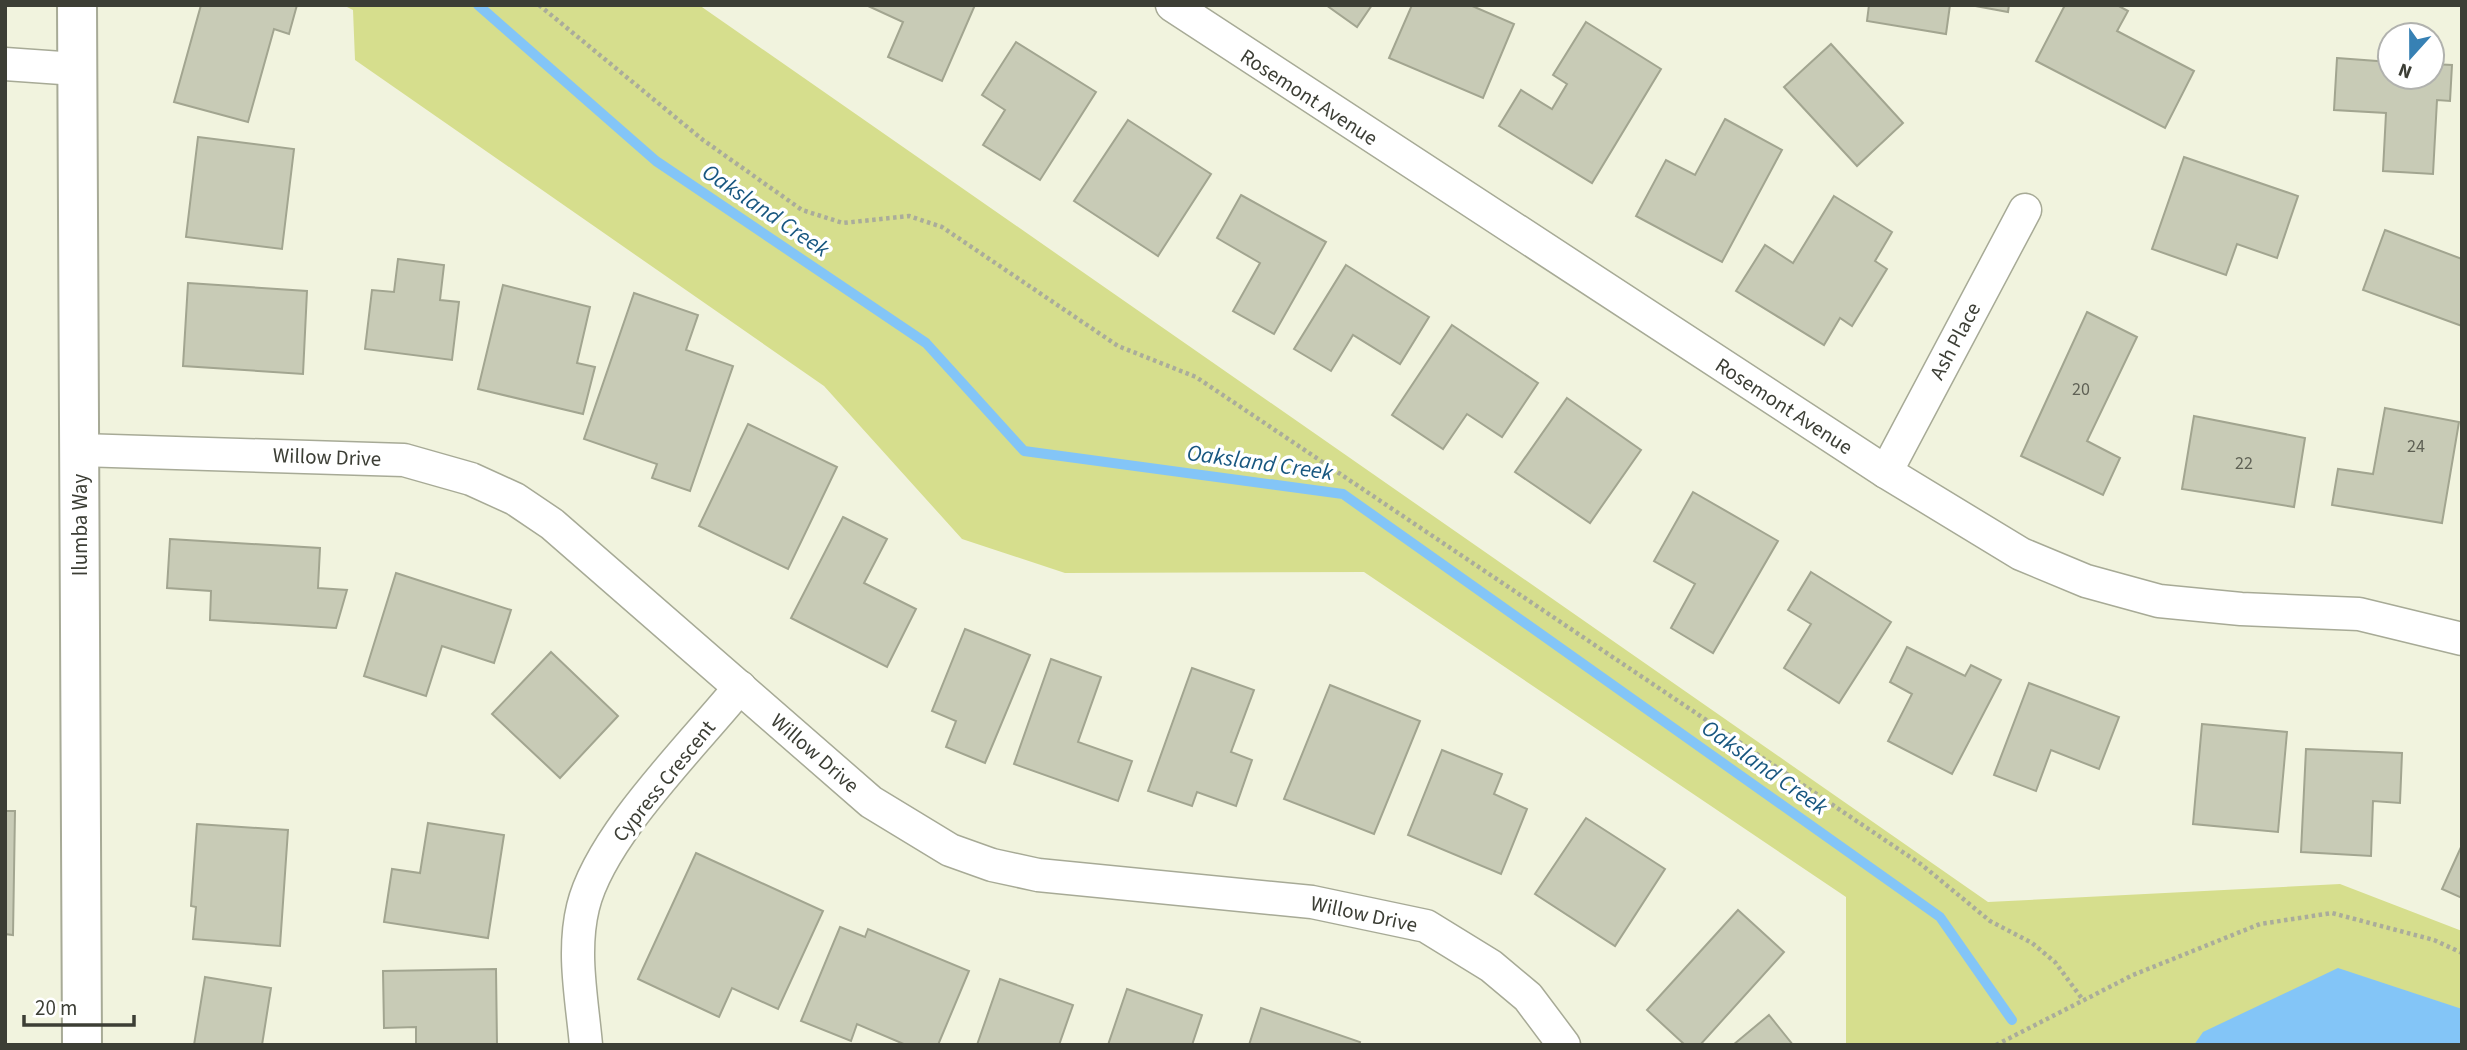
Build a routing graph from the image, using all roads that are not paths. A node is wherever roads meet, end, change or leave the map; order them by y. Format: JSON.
{"nodes":[{"id":1,"x":77,"y":5,"type":"edge"},
{"id":2,"x":1172,"y":5,"type":"edge"},
{"id":3,"x":5,"y":64,"type":"edge"},
{"id":4,"x":76,"y":69,"type":"junction"},
{"id":5,"x":2025,"y":210,"type":"dead end"},
{"id":6,"x":80,"y":450,"type":"junction"},
{"id":7,"x":1886,"y":472,"type":"junction"},
{"id":8,"x":2462,"y":639,"type":"edge"},
{"id":9,"x":740,"y":687,"type":"junction"},
{"id":10,"x":82,"y":1045,"type":"edge"},
{"id":11,"x":586,"y":1045,"type":"edge"},
{"id":12,"x":1564,"y":1045,"type":"edge"}],
"edges":[{"from":1,"to":4,"type":"street","name":"Ilumba Way"},
{"from":2,"to":7,"type":"street","name":"Rosemont Avenue"},
{"from":3,"to":4,"type":"street"},
{"from":4,"to":6,"type":"street","name":"Ilumba Way"},
{"from":5,"to":7,"type":"street","name":"Ash Place"},
{"from":6,"to":9,"type":"street","name":"Willow Drive"},
{"from":6,"to":10,"type":"street","name":"Ilumba Way"},
{"from":7,"to":8,"type":"street","name":"Rosemont Avenue"},
{"from":9,"to":11,"type":"street","name":"Cypress Crescent"},
{"from":9,"to":12,"type":"street","name":"Willow Drive"}]}
